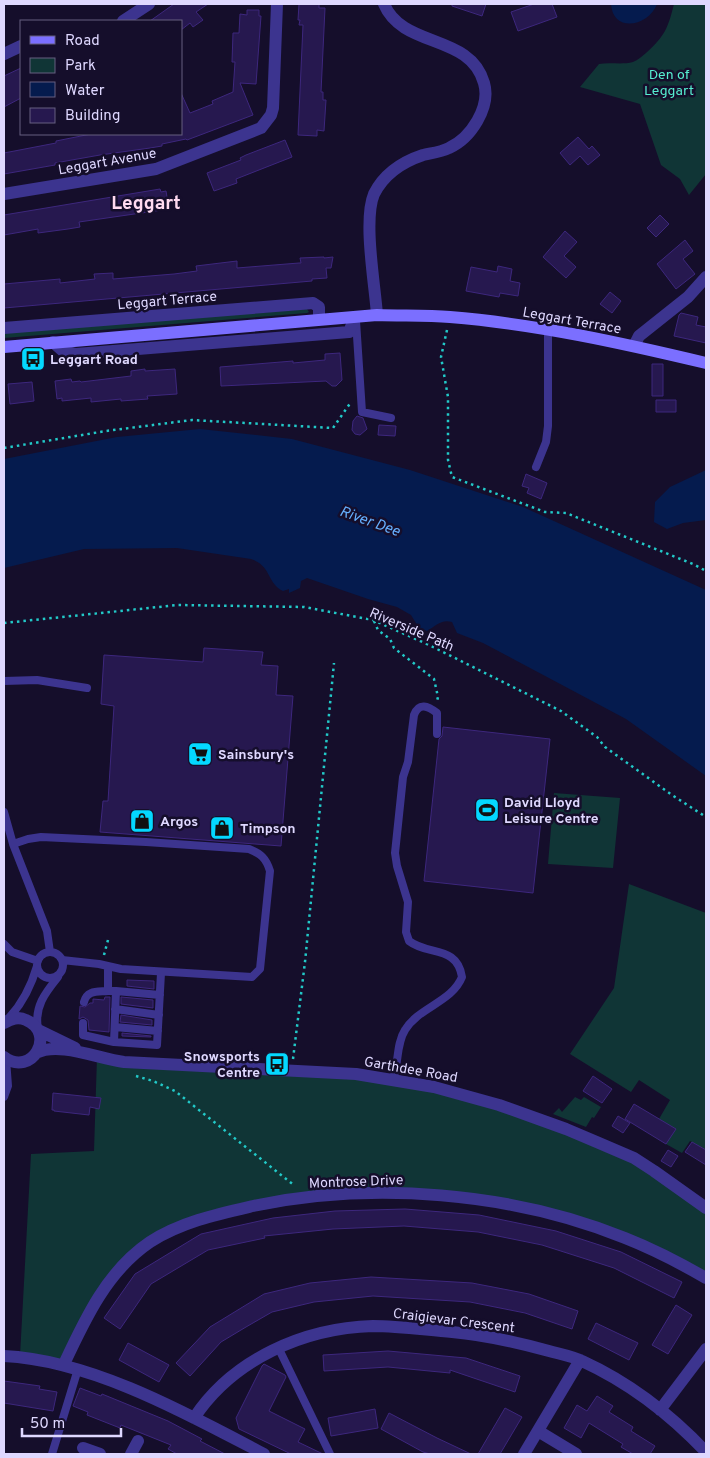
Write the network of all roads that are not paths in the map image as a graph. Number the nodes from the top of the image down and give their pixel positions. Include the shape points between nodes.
1 (149, 4) edge
2 (277, 4) edge
3 (384, 4) edge
4 (125, 20) edge
5 (20, 46) edge
6 (4, 54) edge
7 (4, 194) edge
8 (706, 278) edge
9 (377, 315) junction
10 (356, 317) junction
11 (319, 319) junction
12 (4, 328) edge
13 (548, 330) junction
14 (53, 342) junction
15 (634, 346) junction
16 (4, 347) edge
17 (706, 363) edge
18 (391, 418) dead end
19 (536, 467) dead end
20 (4, 681) edge
21 (87, 688) dead end
22 (437, 734) dead end
23 (4, 812) edge
24 (13, 844) junction
25 (4, 944) edge
26 (12, 952) junction
27 (50, 952) junction
28 (4, 955) edge
29 (62, 960) junction
30 (38, 963) junction
31 (108, 966) junction
32 (161, 973) junction
33 (59, 975) junction
34 (112, 991) junction
35 (160, 995) junction
36 (84, 1002) dead end
37 (115, 1009) junction
38 (159, 1015) junction
39 (4, 1023) edge
40 (83, 1023) dead end
41 (115, 1027) junction
42 (38, 1030) junction
43 (158, 1031) junction
44 (114, 1042) junction
45 (84, 1053) junction
46 (36, 1054) junction
47 (4, 1058) edge
48 (393, 1079) junction
49 (4, 1098) edge
50 (706, 1208) edge
51 (706, 1278) edge
52 (278, 1347) junction
53 (706, 1350) edge
54 (4, 1356) edge
55 (580, 1360) junction
56 (64, 1364) junction
57 (78, 1369) junction
58 (660, 1410) junction
59 (194, 1418) junction
60 (538, 1431) junction
61 (138, 1441) dead end
62 (83, 1448) dead end
63 (242, 1449) edge
64 (706, 1452) edge
65 (52, 1454) edge
66 (100, 1454) edge
67 (132, 1454) edge
68 (264, 1454) edge
69 (330, 1454) edge
70 (524, 1454) edge
71 (576, 1454) edge

1 - 4 street
2 - 7 street, Leggart Avenue via 273,108 261,128 156,169
3 - 9 street via 404,29 463,53 479,71 486,96 477,121 459,142 403,163 381,182 374,196 370,227
5 - 6 street
8 - 15 street via 688,297 639,336
9 - 10 main road, Leggart Terrace
9 - 13 main road, Leggart Terrace via 449,317
10 - 11 main road, Leggart Terrace
10 - 14 street via 349,332 76,354 64,351
10 - 18 lane via 362,412
11 - 12 street, Leggart Terrace via 319,307 313,303
11 - 14 main road, Leggart Terrace
13 - 15 main road, Leggart Terrace
13 - 19 lane via 548,426 546,442
14 - 16 main road, Leggart Terrace
15 - 17 main road, Leggart Terrace
20 - 21 lane via 37,680
22 - 48 lane via 437,713 427,706 420,706 415,710 403,777 395,853 408,902 406,932 409,941 452,958 457,962 462,977 456,988 418,1015 404,1030
23 - 24 lane
24 - 27 lane via 47,931
24 - 32 lane via 54,837 260,853 270,871 260,970 252,976
25 - 26 lane
26 - 28 lane
26 - 30 lane
27 - 29 lane
27 - 30 lane via 43,955
29 - 31 lane
29 - 33 lane via 63,968
30 - 33 lane via 38,970 45,978
30 - 39 lane via 25,999
31 - 32 lane
31 - 34 lane
32 - 35 lane
33 - 42 lane via 40,1001
34 - 35 lane
34 - 36 lane via 91,992
34 - 37 lane
35 - 38 lane
37 - 38 lane
37 - 41 lane
38 - 43 lane
39 - 42 street, Garthdee Road via 23,1018
40 - 44 lane via 83,1035
41 - 43 lane
41 - 44 lane
42 - 45 street, Garthdee Road
42 - 46 street via 40,1040
43 - 44 lane via 157,1045
45 - 46 street, Garthdee Road via 50,1049
45 - 48 street, Garthdee Road via 124,1062 356,1074
46 - 47 street, Garthdee Road via 25,1061 12,1062
47 - 49 lane via 8,1086
48 - 50 street, Garthdee Road via 464,1094 566,1129 634,1158
51 - 56 street, Montrose Drive via 624,1238 582,1223 506,1204 416,1194 307,1197 224,1212 186,1224 150,1242 118,1270 85,1320
52 - 55 street, Craigievar Crescent via 309,1336 372,1326 508,1339
52 - 59 street, Craigievar Crescent via 227,1381
52 - 69 lane
53 - 58 street
54 - 56 street
55 - 58 street, Craigievar Crescent via 622,1382
55 - 60 street
56 - 57 street
57 - 59 street
57 - 65 lane
58 - 64 street, Craigievar Crescent
59 - 63 street
60 - 70 street
60 - 71 street
61 - 67 street
62 - 66 street
63 - 68 street

